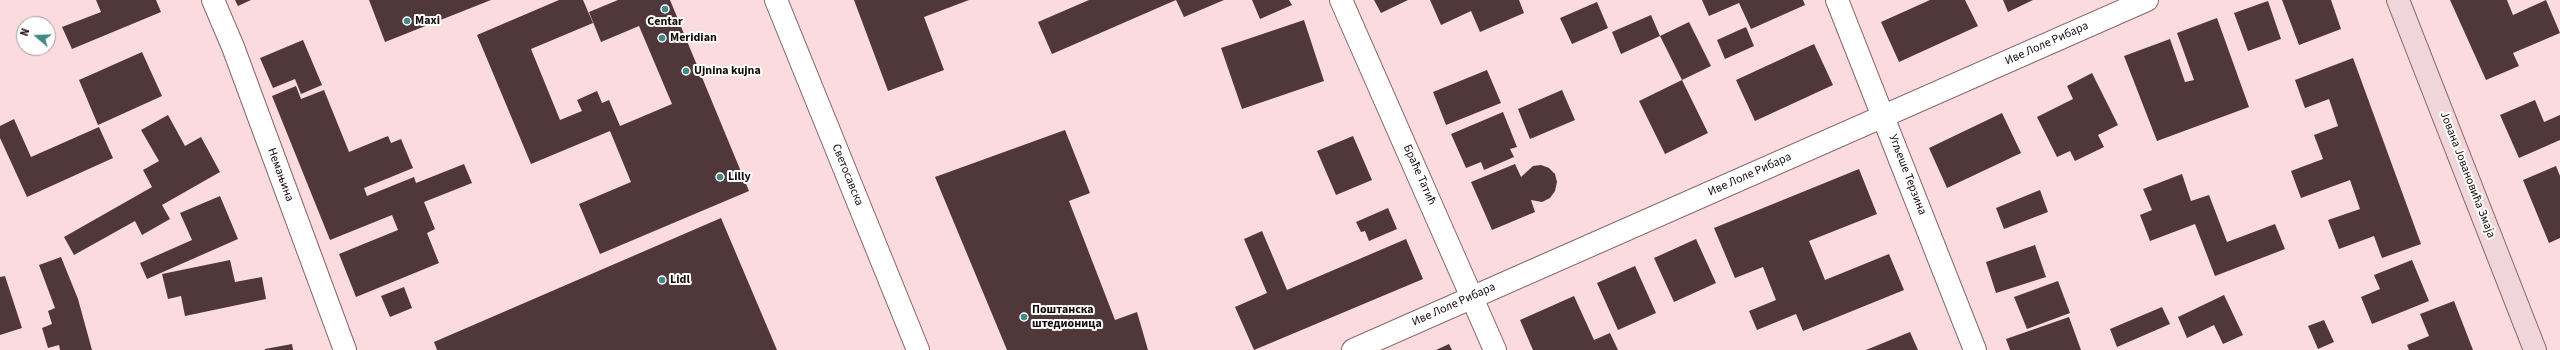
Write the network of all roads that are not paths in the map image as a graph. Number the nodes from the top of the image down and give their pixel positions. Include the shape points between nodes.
1 (213, 0) edge
2 (776, 0) edge
3 (1341, 0) edge
4 (1837, 0) edge
5 (2147, 0) edge
6 (2398, 0) edge
7 (1884, 116) junction
8 (1472, 296) junction
9 (345, 350) edge
10 (918, 350) edge
11 (1353, 350) edge
12 (1495, 350) edge
13 (1975, 350) edge
14 (2535, 350) edge

1 - 9 street, Немањина via 236,54
2 - 10 street, Светосавска
3 - 8 street, Браће Татић
4 - 7 street, Угљеше Терзина
5 - 7 street, Иве Лоле Рибара
6 - 14 main road, Јована Јовановића Змаја
7 - 8 street, Иве Лоле Рибара
7 - 13 street, Угљеше Терзина
8 - 11 street, Иве Лоле Рибара
8 - 12 street, Браће Татић

